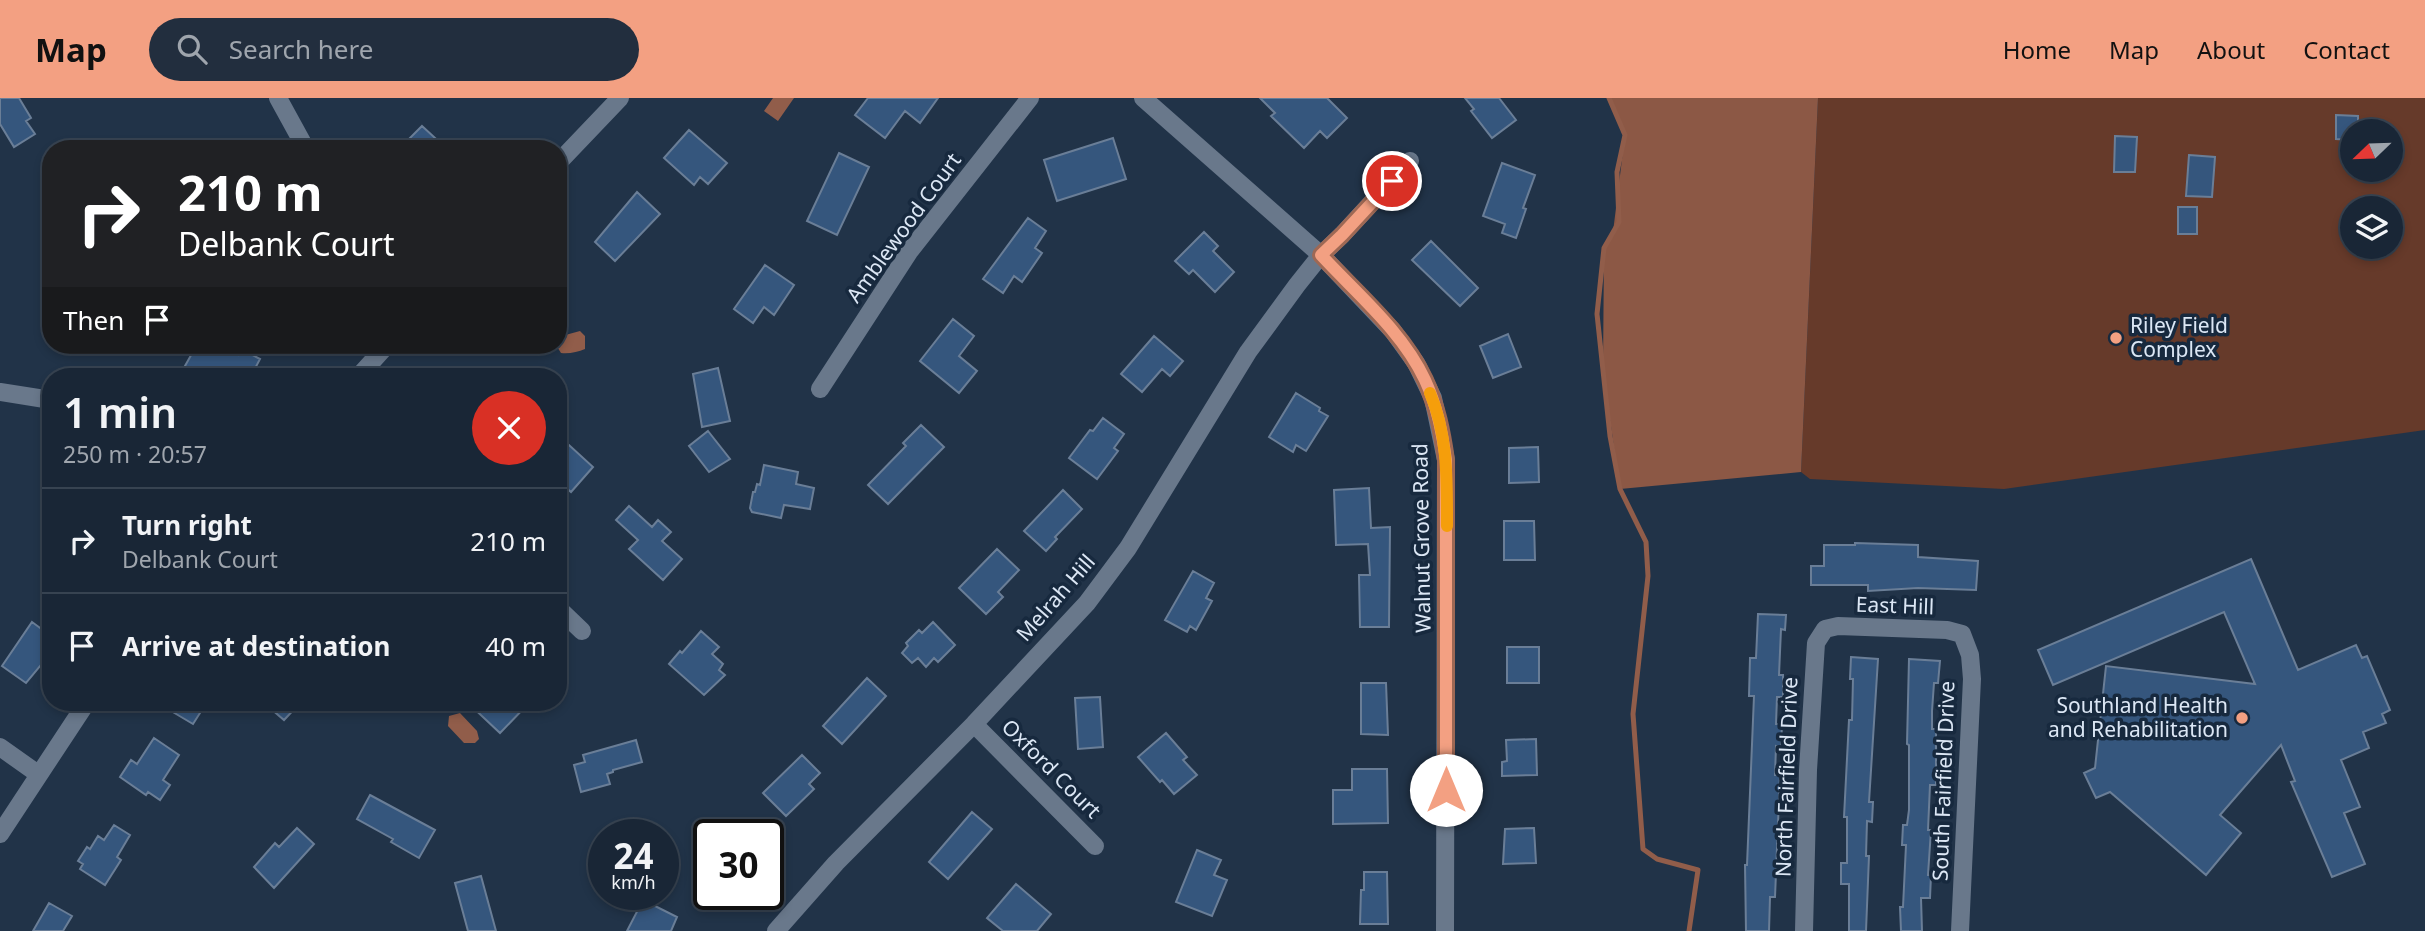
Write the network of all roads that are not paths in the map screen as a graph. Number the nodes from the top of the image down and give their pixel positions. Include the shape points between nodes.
1 (278, 98) edge
2 (620, 98) edge
3 (1030, 98) edge
4 (1143, 98) edge
5 (301, 140) edge
6 (567, 154) edge
7 (1410, 161) dead end
8 (1321, 255) junction
9 (379, 354) edge
10 (366, 368) edge
11 (820, 389) dead end
12 (0, 392) edge
13 (42, 399) edge
14 (567, 617) edge
15 (1825, 629) joint
16 (582, 631) dead end
17 (1962, 634) joint
18 (81, 711) edge
19 (974, 724) junction
20 (0, 747) edge
21 (38, 774) junction
22 (0, 834) edge
23 (1095, 846) dead end
24 (776, 931) edge
25 (1445, 931) edge
26 (1804, 931) edge
27 (1960, 931) edge

1 - 5 street
2 - 6 street
3 - 11 street, Amblewood Court via 909,252
4 - 8 street, Walnut Grove Road
7 - 8 street, Melrah Hill
8 - 19 street, Melrah Hill via 1248,352 1128,548 1087,603
8 - 25 street, Walnut Grove Road via 1393,331 1416,363 1433,398 1442,434 1446,460
9 - 10 street
12 - 13 street
14 - 16 street
15 - 17 street, East Hill
15 - 26 street, North Fairfield Drive via 1815,642
17 - 27 street, South Fairfield Drive via 1972,679
18 - 21 street
19 - 23 street, Oxford Court
19 - 24 street, Melrah Hill via 871,826
20 - 21 street
21 - 22 street

